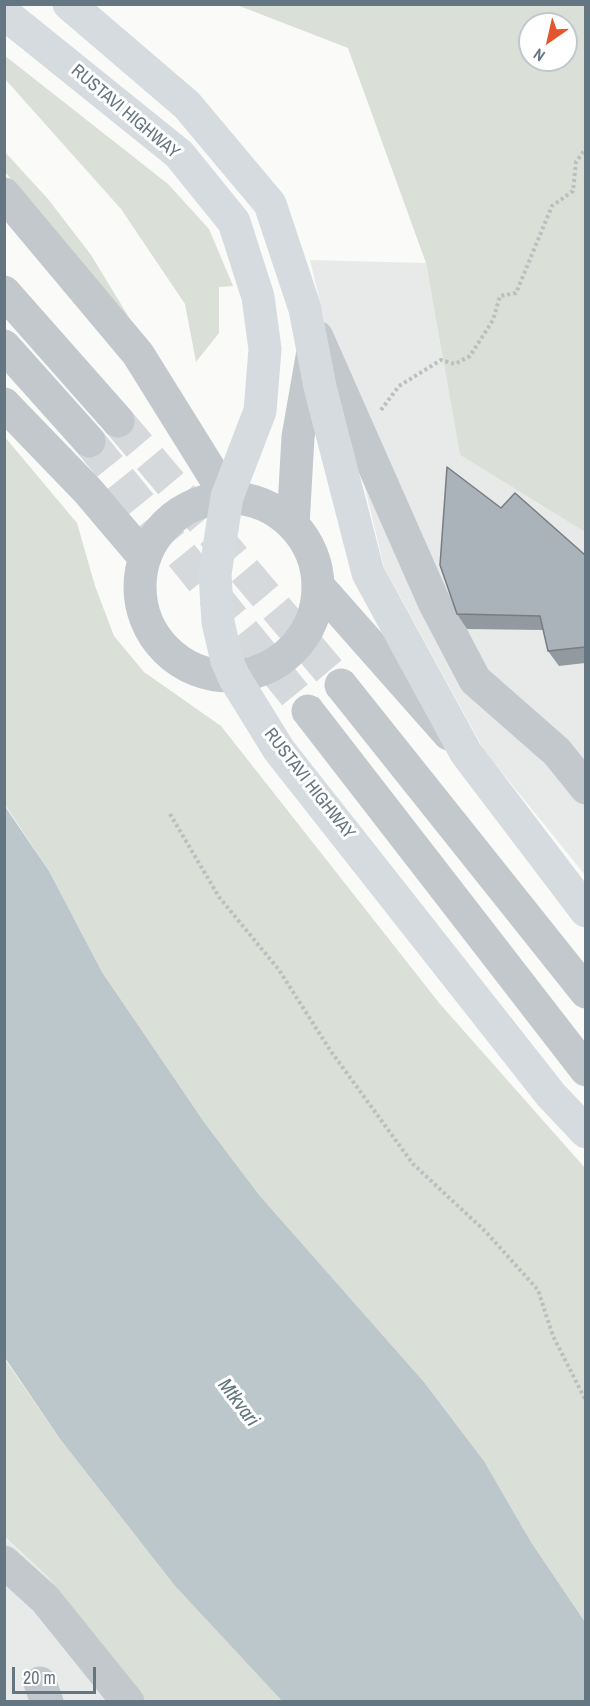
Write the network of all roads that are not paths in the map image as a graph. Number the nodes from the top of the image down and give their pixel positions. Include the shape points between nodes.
1 (69, 4) edge
2 (4, 13) edge
3 (4, 194) edge
4 (4, 292) edge
5 (305, 309) junction
6 (4, 346) edge
7 (313, 351) junction
8 (4, 404) edge
9 (118, 422) tunnel mouth
10 (89, 441) tunnel mouth
11 (226, 497) junction
12 (294, 525) junction
13 (144, 557) junction
14 (319, 587) junction
15 (234, 677) junction
16 (341, 685) tunnel mouth
17 (308, 711) tunnel mouth
18 (466, 753) junction
19 (585, 788) edge
20 (585, 911) edge
21 (585, 992) edge
22 (585, 1070) edge
23 (585, 1132) edge
24 (4, 1562) edge
25 (128, 1701) edge

1 - 5 highway via 188,105 270,204
2 - 11 highway, RUSTAVI HIGHWAY via 178,153 234,222 258,297 265,349 260,411
3 - 11 lane via 138,354
4 - 9 lane
5 - 7 highway
5 - 19 lane via 434,602 475,681 557,752
6 - 10 lane
7 - 12 lane via 298,437
7 - 18 highway via 369,573
8 - 13 lane via 88,491
11 - 12 lane via 266,506
11 - 13 lane via 200,502 176,514 157,533
11 - 15 highway, RUSTAVI HIGHWAY via 215,574 218,622
12 - 14 lane via 311,554
13 - 15 lane via 139,586 143,615 157,641 178,661 204,674
14 - 15 lane via 303,638 284,658 260,672
14 - 18 lane
15 - 23 highway, RUSTAVI HIGHWAY via 279,750 551,1095
16 - 21 lane
17 - 22 lane
18 - 20 highway
24 - 25 lane via 45,1599

